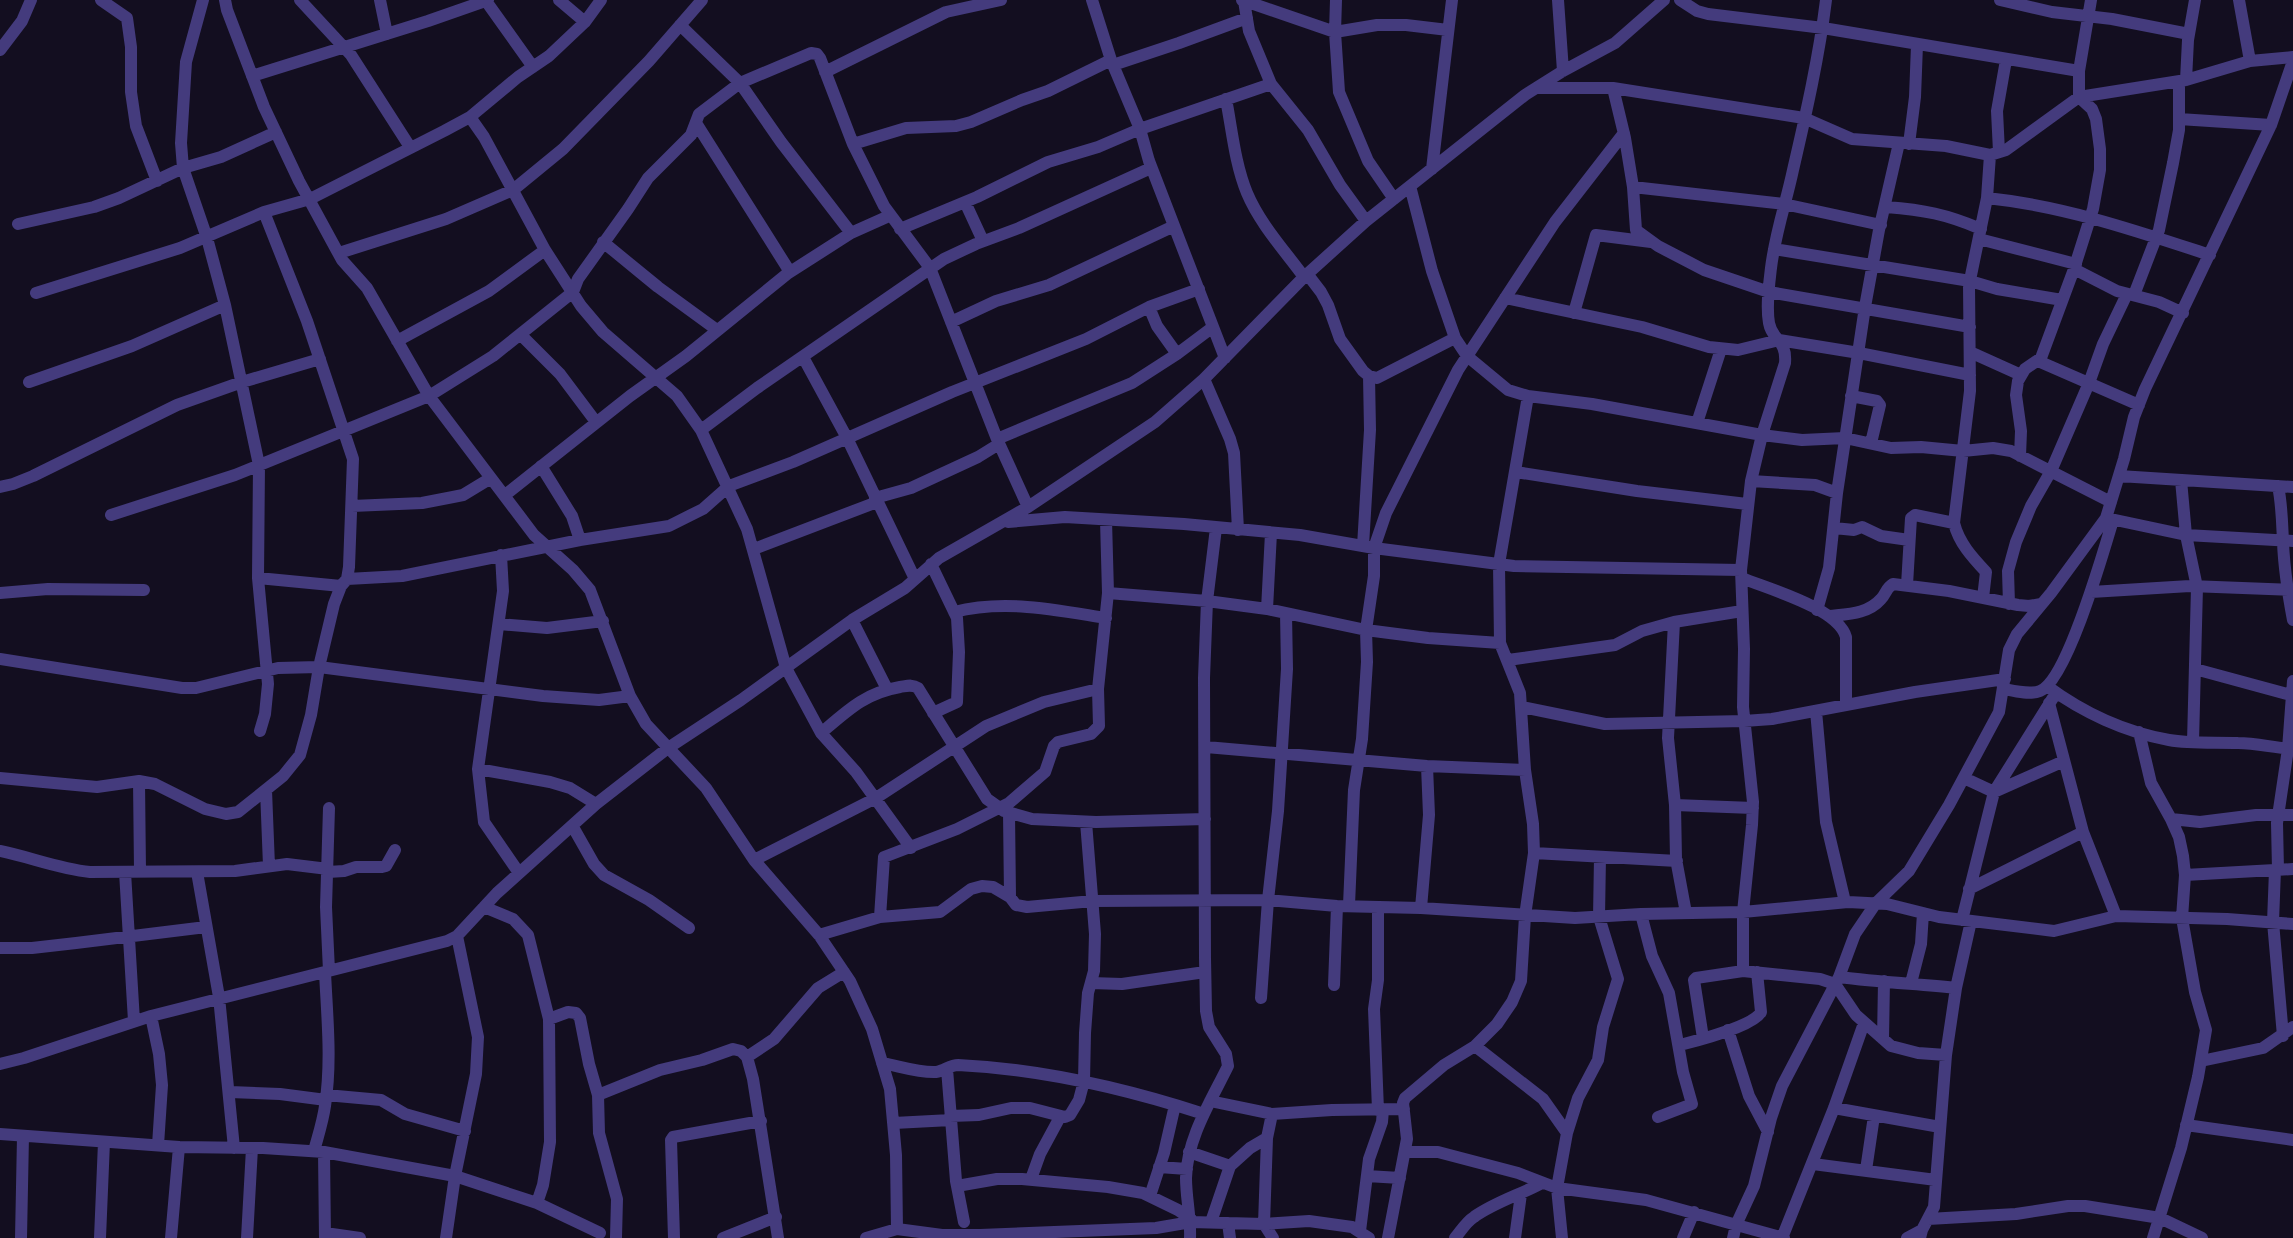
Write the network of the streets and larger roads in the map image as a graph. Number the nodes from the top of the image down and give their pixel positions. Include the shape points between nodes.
1 (31, 0) edge
2 (101, 0) edge
3 (203, 0) edge
4 (225, 0) edge
5 (300, 0) edge
6 (380, 0) edge
7 (559, 0) edge
8 (601, 0) edge
9 (702, 0) edge
10 (1001, 0) edge
11 (1092, 0) edge
12 (1243, 0) edge
13 (1336, 0) edge
14 (1452, 0) edge
15 (1558, 0) edge
16 (1664, 0) edge
17 (1680, 0) edge
18 (1826, 0) edge
19 (2000, 0) edge
20 (2091, 0) edge
21 (2195, 0) edge
22 (2239, 0) edge
23 (487, 1) edge
24 (1247, 18) junction
25 (2089, 18) junction
26 (585, 22) junction
27 (680, 26) junction
28 (1823, 28) junction
29 (1448, 30) junction
30 (1335, 32) junction
31 (387, 34) junction
32 (2189, 34) junction
33 (1917, 45) junction
34 (344, 48) junction
35 (0, 50) edge
36 (2293, 59) edge
37 (2006, 60) junction
38 (2250, 61) junction
39 (1112, 62) junction
40 (533, 67) junction
41 (1563, 70) junction
42 (2079, 71) junction
43 (825, 72) junction
44 (252, 76) junction
45 (2182, 80) junction
46 (740, 82) junction
47 (1271, 84) junction
48 (1536, 88) junction
49 (1613, 88) junction
50 (2079, 97) junction
51 (1226, 99) junction
52 (470, 117) junction
53 (1804, 118) junction
54 (2179, 118) junction
55 (696, 123) junction
56 (2271, 125) junction
57 (1140, 129) junction
58 (276, 132) junction
59 (1624, 133) junction
60 (853, 144) junction
61 (1904, 144) junction
62 (410, 147) junction
63 (1994, 154) junction
64 (183, 168) junction
65 (1151, 168) junction
66 (1432, 169) junction
67 (157, 181) junction
68 (1410, 186) junction
69 (1633, 187) junction
70 (513, 190) junction
71 (1987, 198) junction
72 (310, 199) junction
73 (1394, 199) junction
74 (965, 202) junction
75 (1784, 204) junction
76 (1886, 207) junction
77 (264, 212) junction
78 (889, 216) junction
79 (2090, 219) junction
80 (1366, 221) junction
81 (18, 224) dead end
82 (1881, 225) junction
83 (1174, 226) junction
84 (900, 229) junction
85 (851, 233) junction
86 (1980, 234) junction
87 (207, 238) junction
88 (2156, 238) junction
89 (983, 241) junction
90 (603, 242) junction
91 (1652, 242) junction
92 (1774, 249) junction
93 (545, 250) junction
94 (339, 253) junction
95 (2210, 255) junction
96 (1874, 264) junction
97 (2075, 266) junction
98 (930, 268) junction
99 (790, 272) junction
100 (1306, 276) junction
101 (1970, 281) junction
102 (1199, 289) junction
103 (573, 292) junction
104 (1769, 292) junction
105 (36, 293) dead end
106 (2130, 295) junction
107 (1505, 298) junction
108 (2062, 300) junction
109 (225, 305) junction
110 (1149, 307) junction
111 (1866, 307) junction
112 (1574, 313) junction
113 (2183, 313) junction
114 (951, 322) junction
115 (1213, 327) junction
116 (1970, 327) junction
117 (717, 330) junction
118 (521, 335) junction
119 (1455, 338) junction
120 (1779, 340) junction
121 (397, 342) junction
122 (1721, 349) junction
123 (1970, 352) junction
124 (1859, 353) junction
125 (1177, 354) junction
126 (1467, 356) junction
127 (803, 357) junction
128 (1225, 358) junction
129 (320, 359) junction
130 (2038, 361) junction
131 (1970, 375) junction
132 (2021, 375) junction
133 (1369, 376) junction
134 (657, 378) junction
135 (1204, 380) junction
136 (30, 382) dead end
137 (242, 382) junction
138 (975, 383) junction
139 (2089, 383) junction
140 (429, 396) junction
141 (1528, 396) junction
142 (1851, 396) junction
143 (2139, 405) junction
144 (596, 422) junction
145 (1697, 423) junction
146 (701, 430) junction
147 (345, 431) junction
148 (1762, 435) junction
149 (847, 438) junction
150 (1845, 438) junction
151 (998, 442) junction
152 (1871, 443) junction
153 (1963, 451) junction
154 (2020, 456) junction
155 (259, 465) junction
156 (541, 466) junction
157 (2051, 471) junction
158 (1516, 472) junction
159 (2119, 476) junction
160 (491, 478) junction
161 (2181, 480) junction
162 (1751, 481) junction
163 (729, 486) junction
164 (2278, 486) junction
165 (2293, 487) edge
166 (0, 488) edge
167 (1837, 493) junction
168 (505, 495) junction
169 (876, 500) junction
170 (2111, 501) junction
171 (1747, 504) junction
172 (352, 506) junction
173 (1028, 507) junction
174 (111, 515) dead end
175 (2109, 519) junction
176 (1106, 520) junction
177 (1004, 522) junction
178 (1954, 523) junction
179 (1216, 528) junction
180 (1834, 528) junction
181 (1238, 530) junction
182 (1270, 533) junction
183 (2186, 536) junction
184 (580, 540) junction
185 (1909, 540) junction
186 (2288, 540) edge
187 (1368, 547) junction
188 (548, 548) junction
189 (754, 549) junction
190 (501, 555) junction
191 (931, 564) junction
192 (1499, 564) junction
193 (1742, 574) junction
194 (258, 579) junction
195 (915, 579) junction
196 (344, 582) junction
197 (1907, 585) junction
198 (2197, 587) junction
199 (144, 590) dead end
200 (2290, 590) edge
201 (2091, 592) junction
202 (0, 593) edge
203 (1108, 593) junction
204 (1983, 598) junction
205 (1207, 601) junction
206 (2009, 604) junction
207 (2041, 604) junction
208 (1267, 609) junction
209 (1817, 610) junction
210 (1742, 611) junction
211 (954, 612) junction
212 (1286, 613) junction
213 (1830, 616) junction
214 (1106, 618) junction
215 (852, 620) junction
216 (2293, 620) edge
217 (603, 621) junction
218 (1674, 622) junction
219 (499, 624) junction
220 (1366, 630) junction
221 (1500, 642) junction
222 (0, 659) edge
223 (1508, 660) junction
224 (319, 667) junction
225 (786, 668) junction
226 (2195, 669) junction
227 (267, 670) junction
228 (2293, 681) edge
229 (2004, 684) junction
230 (887, 689) junction
231 (1098, 689) junction
232 (490, 691) junction
233 (2051, 694) junction
234 (2291, 695) junction
235 (630, 696) junction
236 (1846, 705) junction
237 (1522, 707) junction
238 (1816, 711) junction
239 (933, 713) junction
240 (1744, 721) junction
241 (1668, 722) junction
242 (260, 731) dead end
243 (2139, 732) junction
244 (821, 733) junction
245 (2193, 742) junction
246 (955, 747) junction
247 (1206, 747) junction
248 (668, 748) junction
249 (2291, 749) edge
250 (1280, 753) junction
251 (1358, 760) junction
252 (2064, 760) junction
253 (1428, 766) junction
254 (478, 769) junction
255 (1525, 770) junction
256 (0, 778) edge
257 (1964, 778) junction
258 (139, 782) junction
259 (266, 790) junction
260 (1994, 792) junction
261 (876, 798) junction
262 (596, 804) junction
263 (1675, 805) junction
264 (329, 808) dead end
265 (1753, 808) junction
266 (1003, 811) junction
267 (2278, 814) junction
268 (2293, 815) edge
269 (1205, 819) junction
270 (2171, 819) junction
271 (1086, 822) junction
272 (573, 827) junction
273 (2084, 832) junction
274 (911, 848) junction
275 (0, 850) edge
276 (395, 850) dead end
277 (1534, 853) junction
278 (1600, 857) junction
279 (754, 860) junction
280 (1677, 861) junction
281 (269, 866) junction
282 (2293, 869) edge
283 (328, 870) junction
284 (2276, 870) junction
285 (140, 871) junction
286 (196, 872) junction
287 (125, 873) junction
288 (519, 873) junction
289 (2185, 875) junction
290 (1970, 889) junction
291 (1010, 897) junction
292 (1268, 900) junction
293 (1094, 901) junction
294 (1204, 901) junction
295 (1845, 902) junction
296 (1876, 903) junction
297 (1343, 905) junction
298 (484, 907) junction
299 (1378, 907) junction
300 (1421, 908) junction
301 (1743, 912) junction
302 (1686, 913) junction
303 (1641, 914) junction
304 (1923, 914) junction
305 (1525, 916) junction
306 (2116, 916) junction
307 (880, 917) junction
308 (1599, 917) junction
309 (2182, 918) junction
310 (1966, 921) junction
311 (2273, 922) junction
312 (2293, 924) edge
313 (206, 927) junction
314 (689, 928) dead end
315 (819, 935) junction
316 (128, 936) junction
317 (457, 936) junction
318 (0, 948) edge
319 (327, 971) junction
320 (1743, 971) junction
321 (844, 972) junction
322 (1205, 972) junction
323 (1757, 972) junction
324 (1837, 980) junction
325 (1884, 981) junction
326 (1091, 983) junction
327 (1911, 983) junction
328 (1334, 985) dead end
329 (1956, 988) junction
330 (219, 997) junction
331 (1261, 998) dead end
332 (151, 1016) junction
333 (549, 1019) junction
334 (134, 1021) junction
335 (1864, 1023) junction
336 (2293, 1027) edge
337 (1728, 1030) junction
338 (2283, 1036) junction
339 (1703, 1038) junction
340 (1883, 1039) junction
341 (1680, 1045) junction
342 (1475, 1046) junction
343 (1946, 1055) junction
344 (747, 1057) junction
345 (2201, 1061) junction
346 (882, 1063) junction
347 (0, 1064) edge
348 (946, 1069) junction
349 (1084, 1081) junction
350 (230, 1092) junction
351 (598, 1095) junction
352 (326, 1098) junction
353 (1210, 1101) junction
354 (1175, 1105) junction
355 (1834, 1108) junction
356 (1404, 1109) junction
357 (1381, 1110) junction
358 (1204, 1114) junction
359 (1272, 1114) junction
360 (1874, 1116) junction
361 (1060, 1117) junction
362 (1658, 1117) dead end
363 (950, 1118) junction
364 (761, 1121) junction
365 (894, 1123) junction
366 (2186, 1125) junction
367 (1940, 1127) junction
368 (465, 1131) junction
369 (1768, 1132) junction
370 (1567, 1133) junction
371 (0, 1134) edge
372 (23, 1136) junction
373 (1267, 1138) junction
374 (2293, 1140) edge
375 (104, 1142) junction
376 (158, 1145) junction
377 (179, 1147) junction
378 (234, 1148) junction
379 (252, 1148) junction
380 (319, 1152) junction
381 (1189, 1152) junction
382 (1405, 1152) junction
383 (1813, 1164) junction
384 (1159, 1167) junction
385 (1230, 1167) junction
386 (1187, 1169) junction
387 (1866, 1170) junction
388 (455, 1176) junction
389 (1367, 1176) junction
390 (1400, 1178) junction
391 (1031, 1179) junction
392 (1936, 1180) junction
393 (1542, 1183) junction
394 (957, 1186) junction
395 (1557, 1188) junction
396 (1521, 1194) junction
397 (1150, 1196) junction
398 (537, 1203) junction
399 (1694, 1212) junction
400 (776, 1216) junction
401 (2160, 1218) junction
402 (1191, 1220) junction
403 (964, 1222) dead end
404 (1210, 1222) junction
405 (1228, 1223) junction
406 (1264, 1224) junction
407 (1736, 1225) junction
408 (897, 1229) junction
409 (1923, 1229) edge
410 (600, 1233) junction
411 (325, 1235) edge
412 (1365, 1235) edge
413 (1005, 1236) edge
414 (975, 1237) edge
415 (21, 1238) edge
416 (100, 1238) edge
417 (171, 1238) edge
418 (247, 1238) edge
419 (360, 1238) edge
420 (446, 1238) edge
421 (585, 1238) edge
422 (617, 1238) edge
423 (674, 1238) edge
424 (723, 1238) edge
425 (778, 1238) edge
426 (866, 1238) edge
427 (1190, 1238) edge
428 (1230, 1238) edge
429 (1273, 1238) edge
430 (1388, 1238) edge
431 (1455, 1238) edge
432 (1515, 1238) edge
433 (1562, 1238) edge
434 (1683, 1238) edge
435 (1733, 1238) edge
436 (1783, 1238) edge
437 (1907, 1238) edge
438 (2153, 1238) edge
439 (2202, 1238) edge

1 - 35 street via 22,21
2 - 67 street via 127,18 136,126
3 - 64 street via 186,62
4 - 44 street
5 - 34 street
6 - 31 street
7 - 26 street
8 - 26 street
9 - 27 street
10 - 43 street via 946,12
11 - 39 street
12 - 24 street
12 - 30 street
13 - 30 street
14 - 29 street
15 - 41 street
16 - 41 street via 1616,44
17 - 28 street via 1708,14
18 - 28 street
19 - 25 street
20 - 25 street
21 - 32 street
22 - 38 street
23 - 31 street
23 - 40 street
24 - 39 street
24 - 47 street
25 - 32 street
25 - 42 street
26 - 40 street
27 - 46 street
27 - 70 street via 563,149
28 - 33 street
28 - 53 street
29 - 30 street via 1377,25
29 - 66 street
30 - 73 street via 1339,92 1368,162
31 - 34 street
32 - 45 street
33 - 37 street
33 - 61 street via 1915,97
34 - 44 street
34 - 62 street
36 - 38 street
36 - 56 street
37 - 42 street
37 - 63 street
38 - 45 street
39 - 57 street
39 - 60 street via 971,122 906,128
40 - 52 street
41 - 48 street
42 - 50 street
43 - 46 street via 817,54 810,53
43 - 60 street
44 - 58 street
45 - 50 street
45 - 54 street
46 - 55 street via 699,114
46 - 85 street
47 - 51 street
47 - 80 street via 1308,130
48 - 49 street
48 - 66 street
49 - 53 street
49 - 59 street
50 - 63 street via 2006,150
50 - 79 street via 2092,109 2100,149
51 - 57 street
51 - 100 street via 1247,194 1259,216
52 - 62 street
52 - 70 street
53 - 61 street via 1852,139
53 - 75 street
54 - 56 street
54 - 88 street
55 - 90 street via 691,135 648,178
55 - 99 street
56 - 95 street
57 - 65 street
57 - 74 street via 1048,162
58 - 64 street via 221,157
58 - 72 street
59 - 69 street
59 - 107 street via 1555,222
60 - 78 street
61 - 63 street
61 - 76 street
62 - 72 street
63 - 71 street
64 - 67 street
64 - 87 street
65 - 83 street
65 - 89 street
66 - 68 street
67 - 81 street via 94,207
68 - 73 street
68 - 119 street via 1432,271
69 - 75 street
69 - 91 street via 1636,230
70 - 93 street
70 - 94 street via 446,219
71 - 79 street via 2055,208
71 - 86 street
72 - 77 street
72 - 94 street
73 - 80 street
74 - 84 street
74 - 89 street
75 - 82 street
75 - 92 street
76 - 82 street
76 - 86 street via 1950,216
77 - 87 street
77 - 129 street
78 - 84 street
78 - 85 street
79 - 88 street
79 - 97 street
80 - 100 street
82 - 96 street
83 - 102 street
83 - 114 street via 1049,285 996,301
84 - 98 street
85 - 99 street
86 - 97 street
86 - 101 street
87 - 105 street
87 - 109 street
88 - 95 street
88 - 106 street
89 - 98 street
90 - 103 street
90 - 117 street
91 - 104 street via 1704,270
91 - 112 street via 1596,236
92 - 96 street
92 - 104 street
93 - 103 street
93 - 121 street via 489,291
94 - 121 street via 367,288
95 - 113 street
96 - 101 street
96 - 111 street
97 - 106 street
97 - 108 street
98 - 114 street
98 - 127 street
99 - 117 street
100 - 128 street
100 - 133 street via 1322,292 1340,339
101 - 108 street
101 - 116 street
102 - 110 street
102 - 115 street
103 - 118 street
103 - 134 street via 603,332
104 - 111 street
104 - 120 street via 1769,324
106 - 113 street
106 - 139 street via 2103,344
107 - 112 street
107 - 126 street
108 - 130 street
109 - 136 street via 132,346
109 - 137 street
110 - 125 street
110 - 138 street via 1086,339
111 - 116 street
111 - 124 street
112 - 122 street
113 - 143 street
114 - 138 street
115 - 125 street
115 - 128 street
116 - 123 street
117 - 134 street
118 - 140 street
118 - 144 street via 560,374
119 - 126 street
119 - 133 street via 1377,378
120 - 122 street via 1738,350
120 - 124 street
120 - 148 street via 1786,352 1785,363
121 - 140 street
122 - 145 street
123 - 131 street
123 - 132 street
124 - 131 street
124 - 142 street
125 - 151 street via 1132,382
126 - 141 street via 1508,390
126 - 187 street
127 - 146 street
127 - 149 street
128 - 135 street
129 - 137 street
129 - 147 street
130 - 132 street
130 - 139 street
131 - 153 street
132 - 154 street via 2016,395
133 - 187 street
134 - 144 street
134 - 146 street via 677,396
135 - 173 street via 1138,435
135 - 181 street via 1234,453
137 - 155 street
137 - 166 street via 147,418 33,476
138 - 149 street
138 - 151 street
139 - 143 street
139 - 157 street
140 - 147 street
140 - 160 street
141 - 145 street
141 - 158 street
142 - 150 street
142 - 152 street via 1880,405
143 - 159 street
144 - 156 street
145 - 148 street
146 - 163 street
147 - 155 street
147 - 172 street via 353,459
148 - 150 street via 1802,440
148 - 162 street
149 - 163 street
149 - 169 street
150 - 152 street
150 - 167 street
151 - 169 street via 978,457
151 - 173 street
152 - 153 street via 1891,448
153 - 154 street via 2001,448
153 - 178 street
154 - 157 street
155 - 174 street
155 - 194 street
156 - 168 street
156 - 184 street via 572,516
157 - 170 street
157 - 206 street via 2031,506 2010,562
158 - 171 street
158 - 192 street
159 - 161 street
159 - 170 street
160 - 168 street
160 - 172 street via 453,497 422,503
161 - 164 street
161 - 183 street
162 - 167 street via 1815,485
162 - 171 street
163 - 184 street via 703,509 678,523
163 - 189 street
164 - 165 street
164 - 186 street
167 - 180 street
168 - 188 street
169 - 189 street
169 - 195 street
170 - 175 street
171 - 193 street
172 - 196 street
173 - 177 street
175 - 183 street
175 - 201 street
175 - 207 street
176 - 177 street
176 - 179 street
176 - 203 street
177 - 191 street
178 - 185 street via 1913,516
178 - 204 street via 1968,553 1986,572
179 - 181 street
179 - 205 street
180 - 185 street via 1862,527 1881,536
180 - 209 street via 1829,568
181 - 182 street
182 - 187 street
182 - 208 street
183 - 186 street
183 - 198 street
184 - 188 street
185 - 197 street
186 - 200 street
187 - 192 street
187 - 220 street via 1374,576
188 - 190 street
188 - 217 street via 590,590
189 - 225 street
190 - 196 street via 402,576
190 - 219 street via 503,591
191 - 195 street
191 - 211 street
192 - 193 street
192 - 221 street
193 - 209 street
193 - 210 street
194 - 196 street
194 - 227 street
195 - 215 street
196 - 224 street via 334,604
197 - 204 street
197 - 213 street via 1889,586 1881,600 1869,608
198 - 200 street
198 - 201 street
198 - 226 street
199 - 202 street
200 - 216 street
201 - 233 street
203 - 205 street
203 - 214 street
204 - 206 street
205 - 208 street
205 - 247 street
206 - 207 street
207 - 229 street via 2017,634
208 - 212 street
209 - 213 street
210 - 218 street
210 - 240 street
211 - 214 street via 1026,606
211 - 239 street via 959,652 958,700
212 - 220 street
212 - 250 street via 1287,669
213 - 236 street via 1845,637
214 - 231 street
215 - 225 street
215 - 230 street
217 - 219 street via 548,628
217 - 235 street
218 - 223 street via 1642,631 1615,645
218 - 241 street
219 - 232 street
220 - 221 street
220 - 251 street
221 - 223 street
222 - 227 street via 182,688
223 - 237 street
224 - 227 street
224 - 232 street
224 - 259 street via 300,755
225 - 244 street
225 - 248 street
226 - 234 street
226 - 245 street
227 - 242 street
228 - 234 street
229 - 233 street
229 - 236 street via 1915,692
229 - 257 street via 1999,712
230 - 239 street via 916,686
230 - 244 street via 851,707
231 - 246 street via 1044,702 986,726
231 - 266 street via 1099,726 1095,731 1058,741 1045,772
232 - 235 street via 599,700
232 - 254 street
233 - 243 street
233 - 252 street
233 - 260 street
234 - 249 street
235 - 248 street via 646,724
236 - 238 street
237 - 241 street via 1605,724
237 - 255 street
238 - 240 street
238 - 295 street via 1826,822
239 - 246 street
240 - 241 street
240 - 265 street
241 - 263 street
243 - 245 street via 2170,741
243 - 270 street via 2151,783
244 - 261 street
245 - 249 street
246 - 261 street
246 - 266 street via 987,799
247 - 250 street
247 - 269 street
248 - 262 street
248 - 279 street via 706,788
249 - 267 street
250 - 251 street
250 - 292 street
251 - 253 street
251 - 297 street
252 - 260 street
252 - 273 street
253 - 255 street
253 - 300 street via 1429,815
254 - 262 street via 550,782 570,788
254 - 288 street via 484,822
255 - 277 street
256 - 258 street via 97,787
257 - 260 street
257 - 296 street via 1909,871
258 - 259 street via 155,784 206,809 226,814 238,812
258 - 285 street
259 - 281 street
260 - 290 street
261 - 274 street
261 - 279 street
262 - 272 street
263 - 265 street
263 - 280 street
264 - 283 street
265 - 301 street
266 - 271 street via 1023,818
266 - 274 street
266 - 291 street
267 - 268 street
267 - 270 street via 2200,822
267 - 284 street
269 - 271 street
269 - 294 street
270 - 289 street via 2179,837
271 - 293 street
272 - 288 street
272 - 314 street via 604,876 649,900
273 - 290 street
273 - 306 street
274 - 307 street via 889,854 882,861
275 - 287 street via 68,869
276 - 283 street via 386,866
277 - 278 street
277 - 305 street
278 - 280 street
278 - 308 street
279 - 315 street
280 - 302 street
281 - 283 street via 287,864
281 - 286 street via 245,871
282 - 284 street
283 - 319 street
284 - 289 street
284 - 311 street
285 - 286 street
285 - 287 street
286 - 313 street
287 - 316 street
288 - 298 street
289 - 309 street
290 - 310 street
291 - 293 street via 1016,905 1027,907
291 - 307 street via 993,887 982,886 971,889 940,912
292 - 294 street
292 - 297 street
292 - 331 street
293 - 294 street
293 - 326 street
294 - 322 street
295 - 296 street
295 - 301 street
296 - 304 street
296 - 324 street via 1855,934
297 - 299 street
297 - 328 street
298 - 317 street
298 - 333 street via 513,919 528,935
299 - 300 street
299 - 357 street via 1374,1009
300 - 305 street
301 - 302 street
301 - 320 street
302 - 303 street
303 - 308 street
303 - 341 street via 1652,956 1670,993
304 - 310 street
304 - 327 street via 1921,944
305 - 308 street
305 - 342 street via 1521,981 1497,1024
306 - 309 street
306 - 310 street via 2054,931
307 - 315 street
308 - 370 street via 1618,978 1598,1060 1578,1098
309 - 311 street
309 - 345 street via 2206,1030
310 - 329 street
311 - 312 street
311 - 338 street
313 - 316 street
313 - 330 street
315 - 321 street
316 - 318 street
316 - 334 street
317 - 319 street
317 - 368 street via 478,1037 476,1074
319 - 330 street
319 - 352 street
320 - 323 street
320 - 339 street via 1694,980
321 - 344 street via 818,988 774,1039
321 - 346 street via 872,1029
322 - 326 street via 1122,984
322 - 353 street via 1209,1027 1228,1060
323 - 324 street
323 - 337 street via 1759,1016
324 - 325 street
324 - 335 street
324 - 369 street via 1782,1086
325 - 327 street
325 - 340 street
326 - 349 street
327 - 329 street
329 - 343 street
330 - 332 street
330 - 350 street
332 - 334 street
332 - 376 street via 162,1085
333 - 351 street via 568,1012 580,1018
333 - 398 street via 550,1142
334 - 347 street
335 - 340 street
335 - 355 street
336 - 338 street
337 - 339 street
337 - 369 street via 1749,1096
338 - 345 street via 2263,1048
339 - 341 street
340 - 343 street via 1891,1046 1918,1053
341 - 362 street via 1691,1105
342 - 356 street via 1408,1094
342 - 370 street via 1543,1099
343 - 367 street
344 - 351 street via 733,1049 660,1070
344 - 364 street
345 - 366 street
346 - 348 street via 938,1072
346 - 365 street
348 - 349 street via 954,1065
348 - 363 street
349 - 354 street
349 - 361 street via 1070,1115
350 - 352 street
350 - 378 street
351 - 422 street via 599,1133 617,1199
352 - 368 street via 381,1100 405,1114
352 - 380 street
353 - 358 street
353 - 359 street
354 - 358 street
354 - 384 street
355 - 360 street
355 - 383 street
356 - 357 street
356 - 382 street
357 - 359 street
357 - 389 street via 1382,1122
358 - 381 street
359 - 373 street
360 - 367 street
360 - 387 street
361 - 363 street via 1030,1108 1011,1108
361 - 391 street
363 - 365 street
363 - 394 street
364 - 400 street
364 - 423 street via 670,1140
365 - 408 street
366 - 374 street
366 - 401 street
367 - 392 street
368 - 388 street
369 - 407 street via 1754,1186
370 - 395 street
371 - 372 street
372 - 375 street
372 - 415 street
373 - 385 street
373 - 406 street
375 - 376 street
375 - 416 street
376 - 377 street
377 - 378 street
377 - 417 street
378 - 379 street
379 - 380 street
379 - 418 street
380 - 388 street
380 - 411 street
381 - 385 street
381 - 386 street
382 - 390 street
382 - 393 street via 1438,1152
383 - 387 street
383 - 436 street
384 - 386 street
384 - 397 street
385 - 404 street
386 - 402 street
387 - 392 street
388 - 398 street
388 - 420 street
389 - 390 street
389 - 412 street
390 - 430 street
391 - 394 street via 997,1179
391 - 397 street via 1110,1187
392 - 409 street via 1934,1207
393 - 395 street
393 - 396 street
394 - 403 street
395 - 399 street via 1646,1200
395 - 433 street
396 - 431 street via 1473,1217
396 - 432 street
397 - 402 street
398 - 410 street
399 - 407 street
399 - 434 street
400 - 424 street
400 - 425 street
401 - 409 street via 2068,1206
401 - 438 street
401 - 439 street
402 - 404 street
402 - 413 street via 1156,1228
402 - 427 street
404 - 405 street
405 - 406 street
405 - 428 street
406 - 412 street via 1310,1221 1352,1227
406 - 429 street
407 - 435 street
407 - 436 street
408 - 414 street
408 - 426 street
409 - 437 street
410 - 421 street
410 - 422 street
411 - 419 street
413 - 414 street

